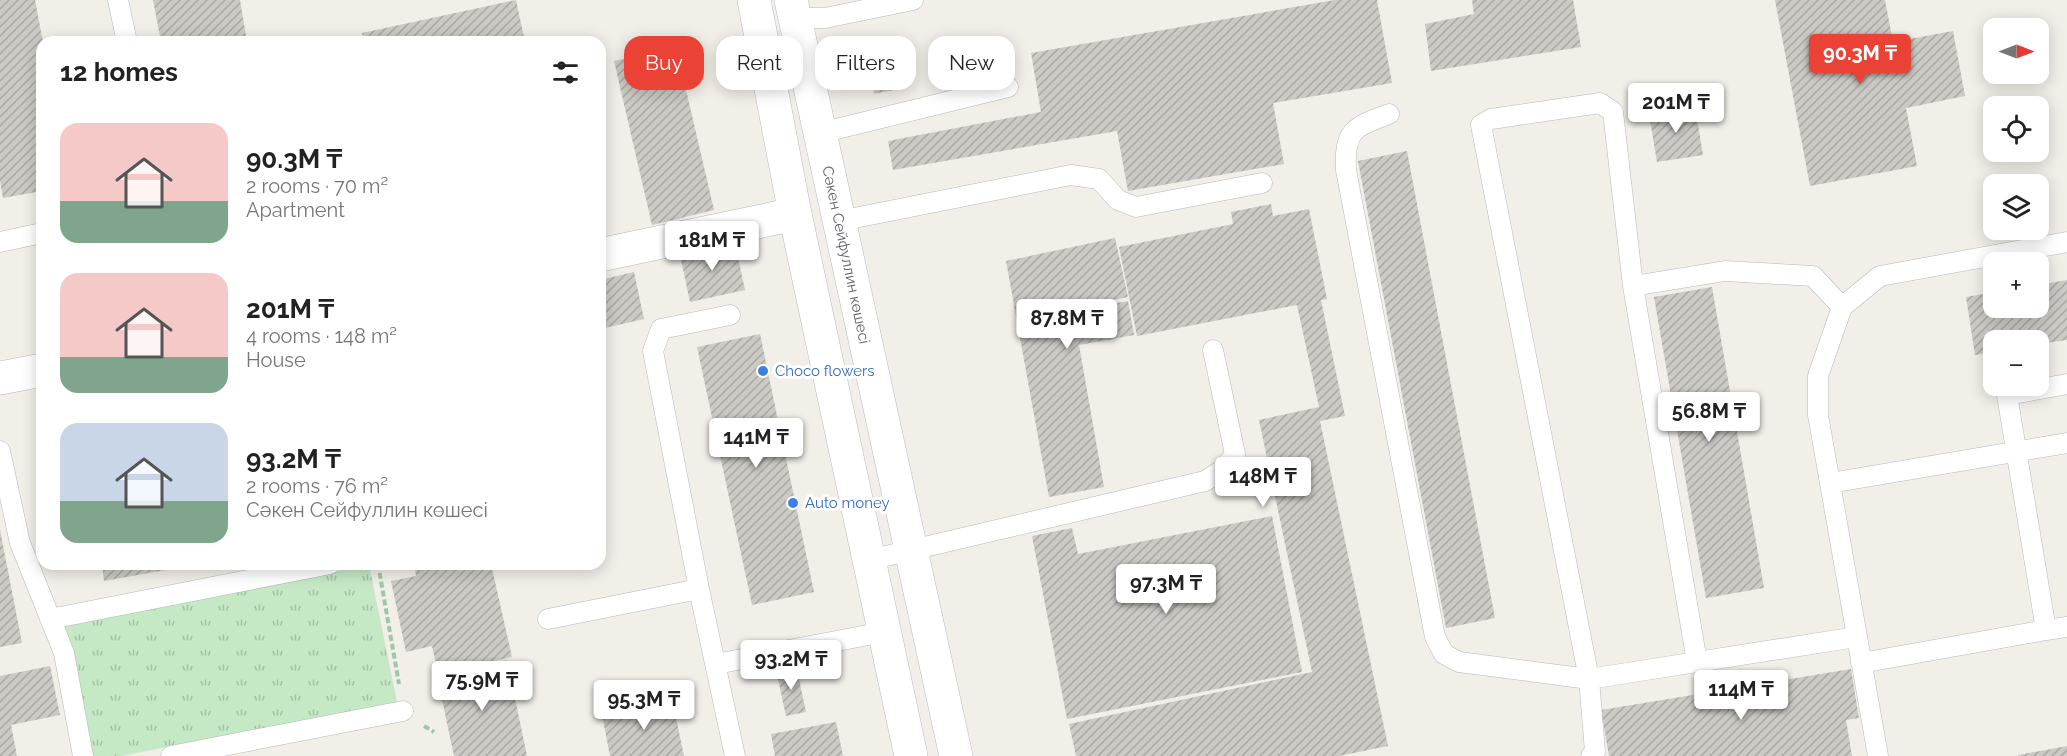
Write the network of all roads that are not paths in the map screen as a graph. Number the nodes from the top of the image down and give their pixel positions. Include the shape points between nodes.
1 (118, 0) edge
2 (754, 0) edge
3 (913, 0) edge
4 (793, 9) edge
5 (126, 36) edge
6 (996, 90) edge
7 (1389, 114) dead end
8 (820, 133) junction
9 (1262, 183) dead end
10 (795, 214) junction
11 (839, 221) junction
12 (36, 234) edge
13 (0, 242) edge
14 (2067, 242) edge
15 (606, 254) edge
16 (1633, 286) junction
17 (1842, 307) junction
18 (730, 315) dead end
19 (1213, 350) dead end
20 (36, 371) edge
21 (0, 378) edge
22 (2067, 384) edge
23 (2067, 443) edge
24 (0, 451) edge
25 (2016, 451) junction
26 (1830, 483) junction
27 (911, 550) junction
28 (869, 560) junction
29 (299, 570) edge
30 (699, 589) junction
31 (50, 619) junction
32 (548, 619) dead end
33 (2067, 627) edge
34 (2046, 630) junction
35 (884, 632) junction
36 (1856, 637) junction
37 (1697, 662) junction
38 (1861, 663) junction
39 (716, 664) junction
40 (1589, 679) junction
41 (403, 711) road end
42 (83, 756) edge
43 (171, 756) edge
44 (735, 756) edge
45 (911, 756) edge
46 (956, 756) edge
47 (1591, 756) edge
48 (1878, 756) edge

1 - 5 lane
2 - 10 main road
3 - 4 lane via 825,18
4 - 8 main road, Сәкен Сейфуллин көшесі
6 - 8 lane
7 - 40 lane via 1359,126 1345,145 1346,170 1435,637 1444,654 1459,662
8 - 11 main road, Сәкен Сейфуллин көшесі
9 - 11 lane via 1136,207 1118,200 1099,178 1071,175
10 - 15 main road
10 - 28 main road
11 - 27 main road, Сәкен Сейфуллин көшесі
12 - 13 lane
14 - 17 lane via 1880,276
16 - 17 lane via 1725,271 1774,272 1813,276
16 - 37 lane
16 - 40 lane via 1613,112 1600,103 1491,118 1481,124
17 - 26 lane via 1818,376 1818,415
18 - 30 lane via 661,329 653,351
19 - 27 lane via 1235,454 1224,469 1205,481
20 - 21 main road
22 - 25 lane via 2007,395
23 - 25 lane
24 - 31 lane via 20,543
25 - 26 lane
25 - 34 lane
26 - 36 lane
27 - 28 lane
27 - 46 main road, Сәкен Сейфуллин көшесі
28 - 35 main road
29 - 31 lane
30 - 32 lane
30 - 39 lane
31 - 42 lane via 69,674
33 - 34 lane
34 - 38 lane
35 - 39 lane
35 - 45 main road
36 - 37 lane
36 - 38 lane
37 - 40 lane
38 - 48 lane
39 - 44 lane
40 - 47 lane via 1595,752
41 - 43 lane

